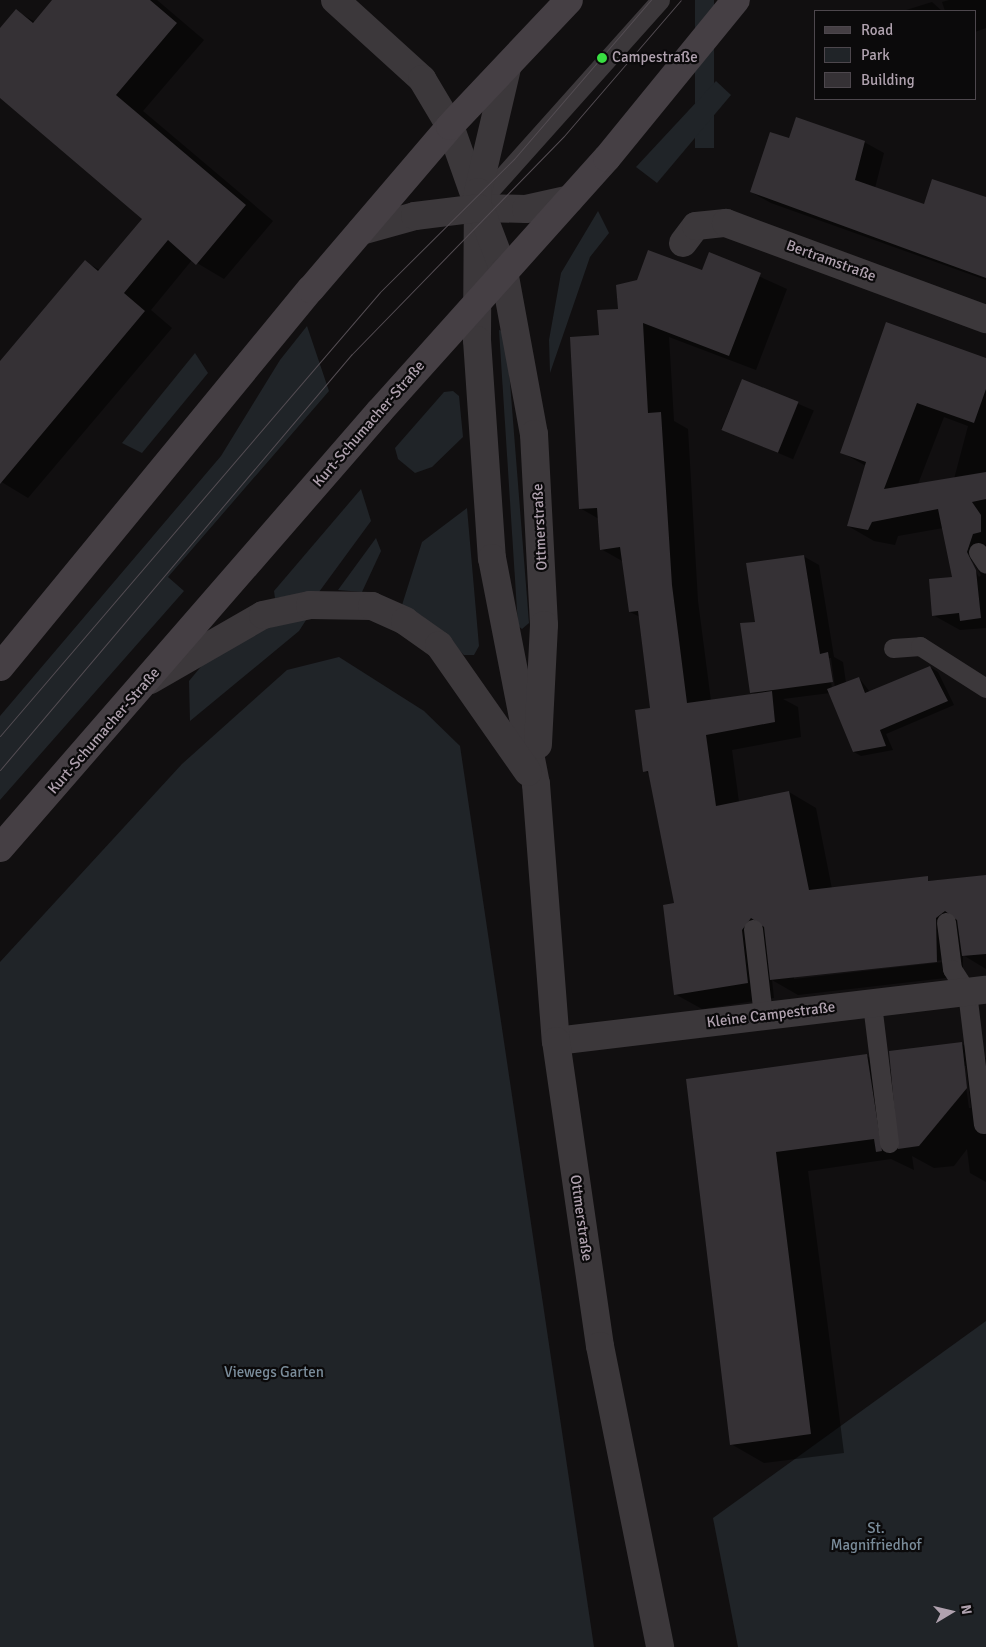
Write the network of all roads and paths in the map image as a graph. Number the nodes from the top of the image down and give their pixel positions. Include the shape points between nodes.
1 (335, 0) edge
2 (569, 0) edge
3 (660, 0) edge
4 (736, 0) edge
5 (507, 68) junction
6 (450, 126) junction
7 (570, 199) junction
8 (477, 201) junction
9 (369, 221) junction
10 (682, 244) dead end
11 (504, 271) junction
12 (477, 303) junction
13 (986, 319) edge
14 (893, 648) dead end
15 (0, 667) edge
16 (146, 682) junction
17 (986, 688) edge
18 (536, 784) junction
19 (0, 848) edge
20 (946, 922) dead end
21 (753, 929) dead end
22 (977, 991) edge
23 (872, 1004) junction
24 (763, 1016) junction
25 (556, 1041) junction
26 (983, 1124) dead end
27 (888, 1143) dead end
28 (660, 1647) edge

1 - 6 street via 422,79
2 - 5 main road
3 - 8 lane via 571,104
4 - 7 main road, Kurt-Schumacher-Straße
5 - 6 main road
5 - 8 street via 484,156
6 - 8 street, Ottmerstraße
6 - 9 main road
7 - 8 street via 526,209
7 - 11 main road, Kurt-Schumacher-Straße
8 - 9 street via 415,216
8 - 11 street, Ottmerstraße
8 - 12 street, Ottmerstraße
9 - 15 main road
10 - 13 street, Bertramstraße via 696,226 726,223
11 - 12 main road, Kurt-Schumacher-Straße
11 - 18 street, Ottmerstraße via 530,400 542,558 544,625
12 - 16 main road, Kurt-Schumacher-Straße
12 - 18 street, Ottmerstraße via 492,558
14 - 17 lane via 920,646
16 - 18 street via 263,615 310,605 372,606 405,620 440,645
16 - 19 main road, Kurt-Schumacher-Straße
18 - 25 street, Ottmerstraße
20 - 22 lane via 952,969
21 - 24 lane
22 - 23 street, Kleine Campestraße
22 - 26 lane
23 - 24 street, Kleine Campestraße
23 - 27 lane
24 - 25 street, Kleine Campestraße
25 - 28 street, Ottmerstraße via 600,1346

